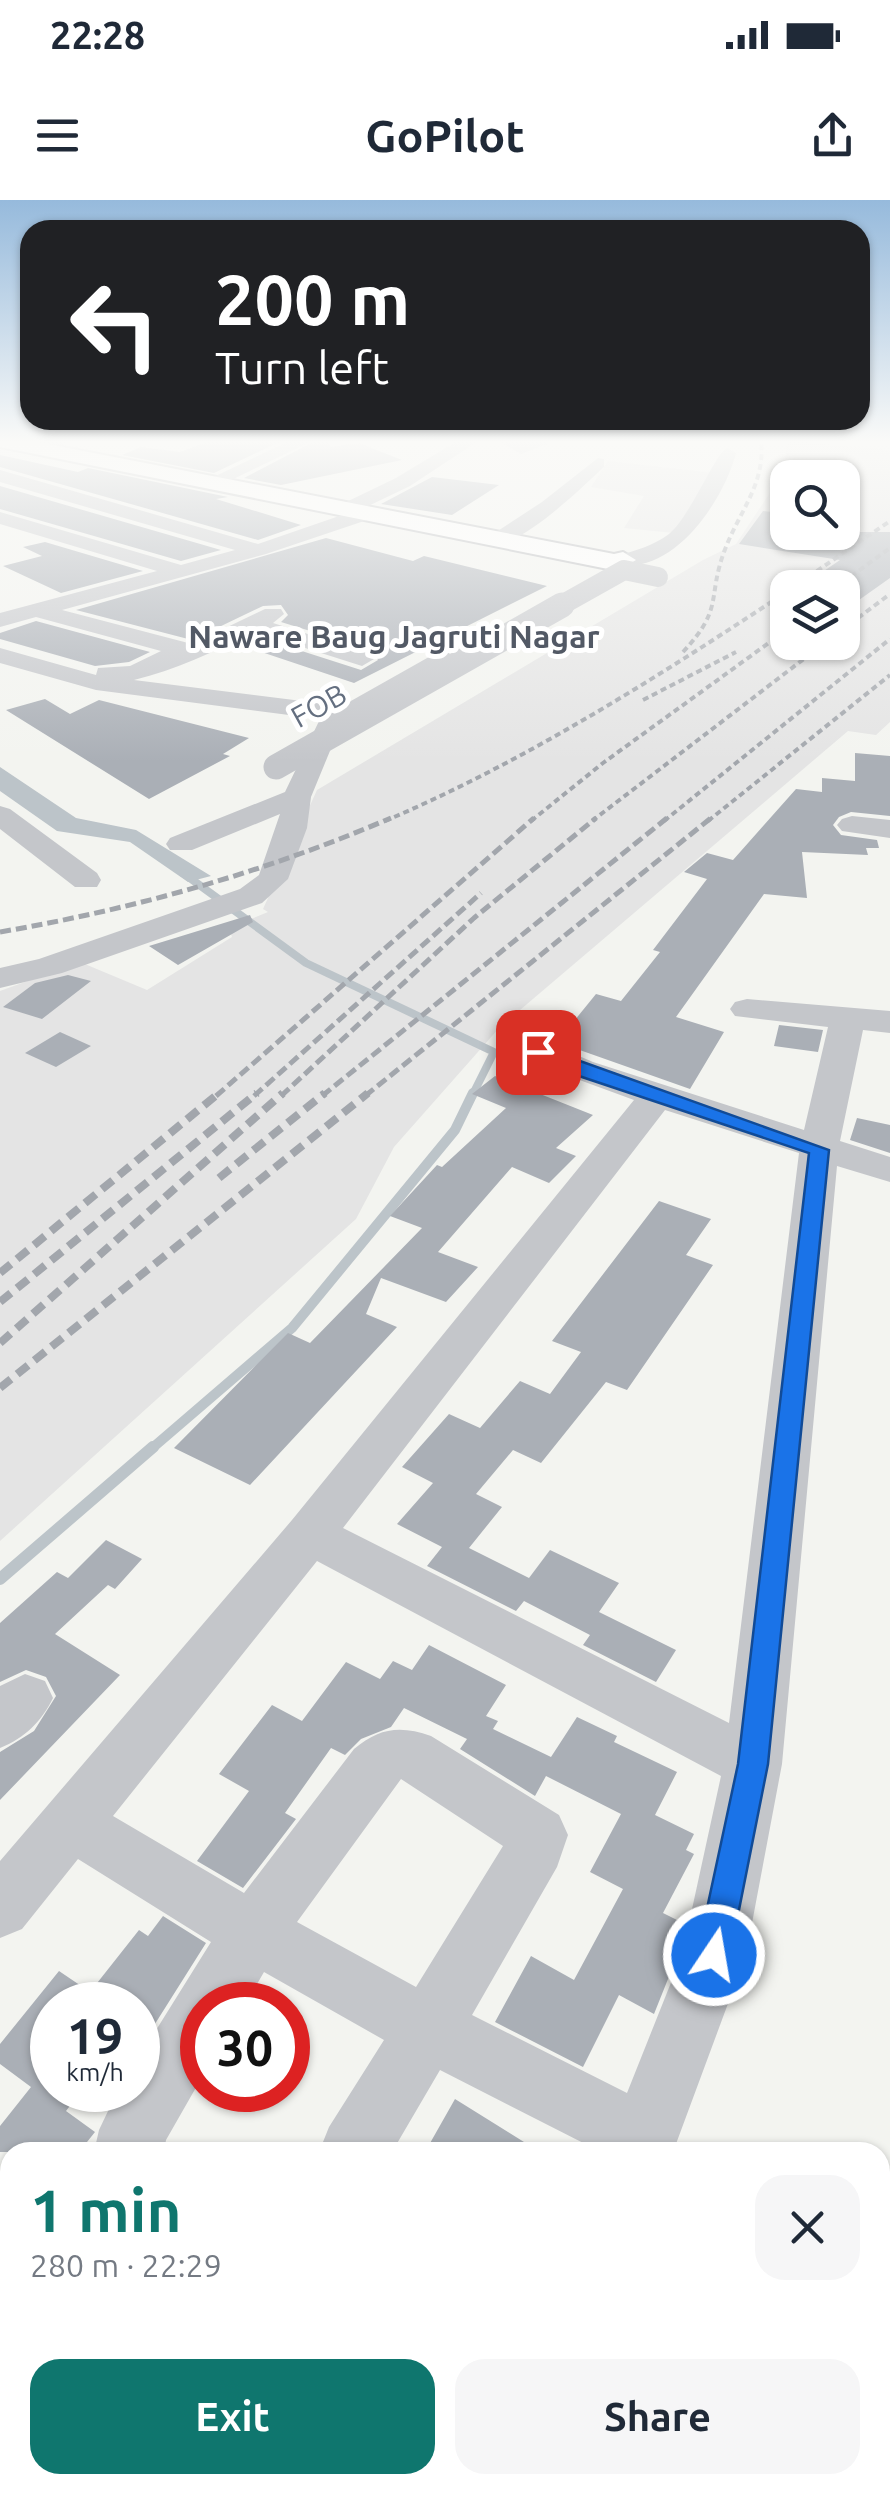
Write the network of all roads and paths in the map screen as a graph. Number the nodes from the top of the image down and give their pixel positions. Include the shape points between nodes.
1 (103, 548) edge
2 (252, 548) edge
3 (263, 548) edge
4 (551, 548) edge
5 (661, 548) edge
6 (259, 550) junction
7 (620, 562) junction
8 (181, 572) junction
9 (658, 577) dead end
10 (30, 600) junction
11 (0, 620) edge
12 (50, 644) dead end
13 (198, 648) junction
14 (252, 654) dead end
15 (12, 656) edge
16 (362, 658) dead end
17 (154, 671) junction
18 (132, 687) junction
19 (258, 703) junction
20 (343, 714) junction
21 (276, 768) dead end
22 (297, 796) junction
23 (0, 814) edge
24 (852, 825) dead end
25 (890, 828) edge
26 (181, 844) dead end
27 (86, 880) dead end
28 (2, 979) edge
29 (747, 1009) dead end
30 (848, 1018) junction
31 (890, 1022) edge
32 (538, 1052) dead end
33 (658, 1094) junction
34 (819, 1150) junction
35 (890, 1170) edge
36 (310, 1534) junction
37 (753, 1764) junction
38 (71, 1823) junction
39 (0, 1908) edge
40 (253, 1932) junction
41 (223, 1982) edge
42 (427, 2028) junction
43 (180, 2052) edge
44 (131, 2142) edge
45 (360, 2142) edge
46 (636, 2142) edge
47 (642, 2142) edge

1 - 8 street
2 - 6 street
3 - 6 street
4 - 7 main road
5 - 7 street
6 - 8 street
7 - 20 street
8 - 10 street via 64,603
9 - 21 street, FOB, bridge via 624,570
10 - 11 street
10 - 13 street
12 - 15 street
13 - 14 street
13 - 15 street via 126,675 78,659
13 - 16 street via 264,619
13 - 17 street
15 - 18 street via 96,683
17 - 18 street
17 - 19 street via 272,686
18 - 19 street
19 - 20 street
20 - 22 street via 328,725
22 - 26 street
22 - 28 street via 272,880 251,896
23 - 27 street
24 - 25 street
29 - 30 street
30 - 31 street
30 - 34 street
32 - 33 street
33 - 34 street
33 - 36 street
34 - 35 street
34 - 37 street
36 - 37 street
36 - 38 street
37 - 47 street via 714,1955
38 - 39 street
38 - 40 street
40 - 41 street
40 - 42 street
40 - 42 street via 374,1767 390,1754 411,1754 538,1835
42 - 45 street
42 - 46 street
43 - 44 street

